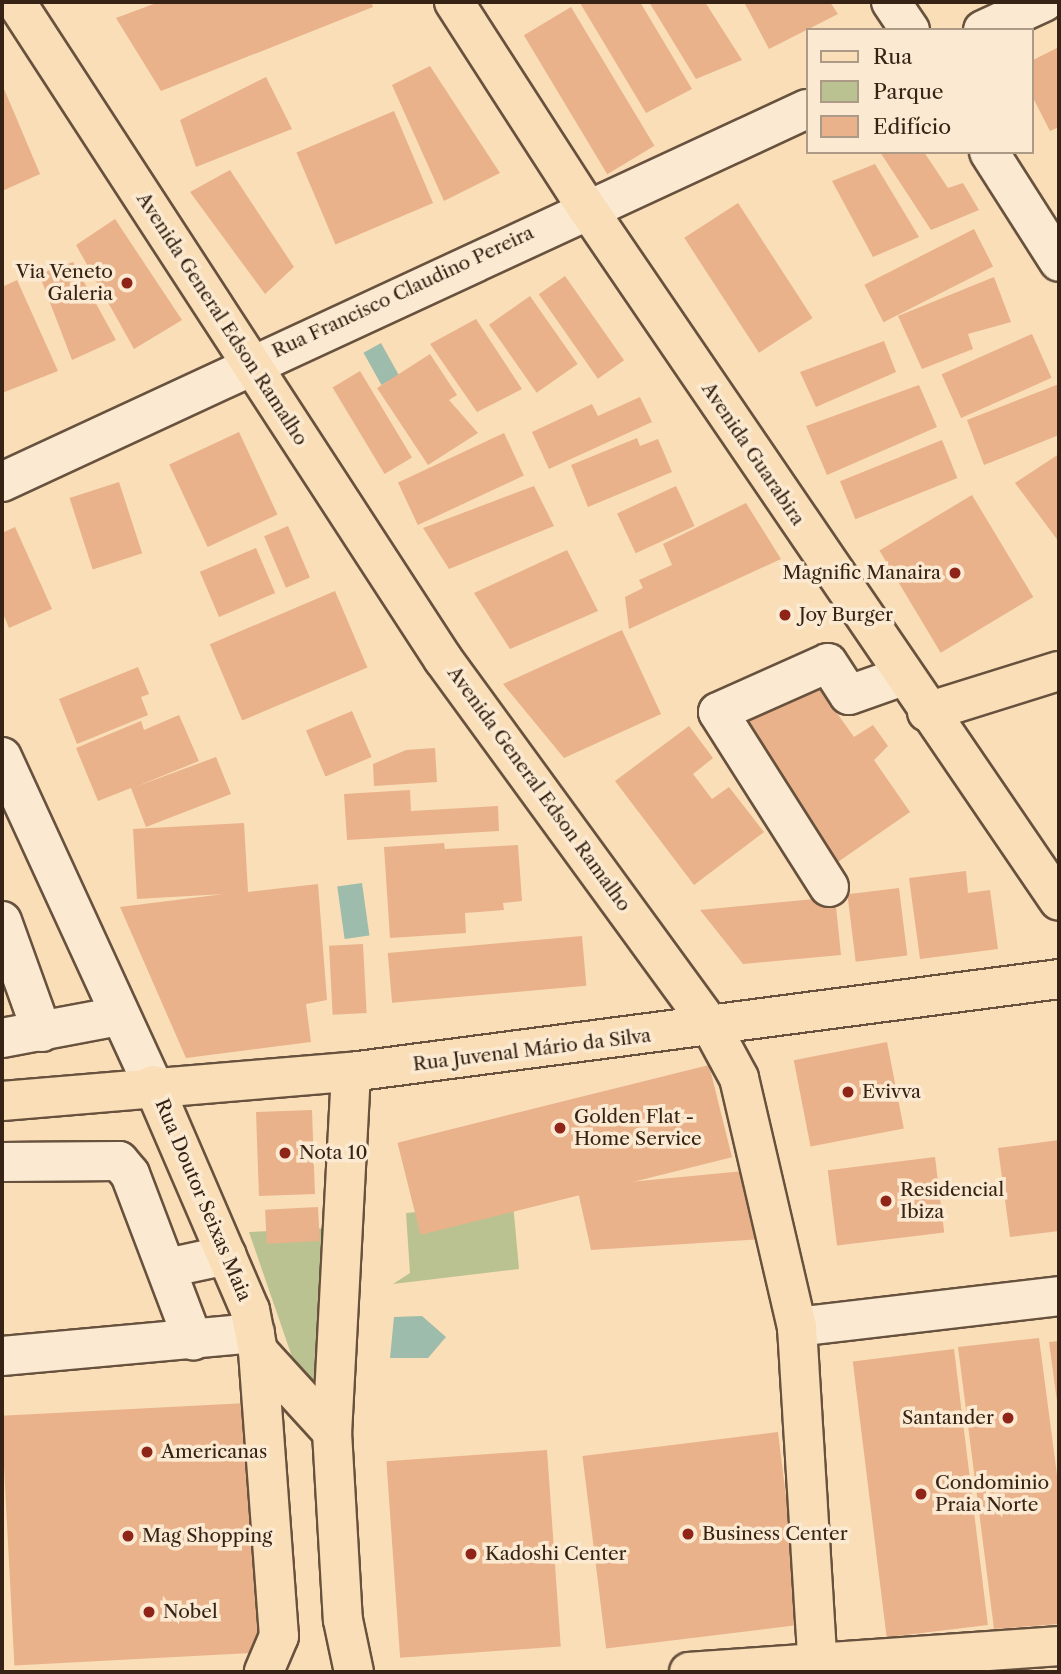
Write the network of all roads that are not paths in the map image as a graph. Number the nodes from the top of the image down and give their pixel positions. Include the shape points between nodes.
1 (16, 2) edge
2 (454, 2) edge
3 (891, 2) edge
4 (1044, 2) edge
5 (909, 28) edge
6 (988, 28) edge
7 (806, 110) edge
8 (990, 154) edge
9 (587, 208) junction
10 (1059, 261) edge
11 (250, 362) junction
12 (2, 482) edge
13 (1053, 667) edge
14 (903, 676) junction
15 (927, 712) junction
16 (2, 757) edge
17 (10, 797) edge
18 (829, 887) dead end
19 (1059, 901) edge
20 (2, 921) edge
21 (1059, 979) edge
22 (120, 1016) junction
23 (712, 1028) junction
24 (42, 1032) junction
25 (2, 1038) edge
26 (351, 1072) junction
27 (153, 1085) junction
28 (2, 1101) edge
29 (2, 1162) edge
30 (227, 1255) junction
31 (167, 1268) junction
32 (1059, 1296) edge
33 (797, 1327) junction
34 (192, 1340) junction
35 (256, 1342) junction
36 (2, 1356) edge
37 (332, 1432) junction
38 (1059, 1646) edge
39 (818, 1668) edge
40 (264, 1672) edge
41 (354, 1672) edge
42 (689, 1672) edge

1 - 11 main road, Avenida General Edson Ramalho
2 - 9 main road, Avenida Guarabira
3 - 5 street
4 - 6 street
7 - 9 street, Rua Francisco Claudino Pereira
8 - 10 street
9 - 11 street, Rua Francisco Claudino Pereira
9 - 14 main road, Avenida Guarabira
11 - 12 street, Rua Francisco Claudino Pereira
11 - 23 main road, Avenida General Edson Ramalho via 443,659
13 - 15 main road
14 - 15 main road, Avenida Guarabira
14 - 18 street via 849,695 828,663 718,712
15 - 19 main road, Avenida Guarabira
16 - 17 street, Rua Doutor Seixas Maia
17 - 22 street, Rua Doutor Seixas Maia
20 - 24 street
21 - 23 main road, Rua Juvenal Mário da Silva
22 - 24 street
22 - 27 street, Rua Doutor Seixas Maia
23 - 26 main road, Rua Juvenal Mário da Silva
23 - 33 main road, Avenida General Edson Ramalho via 739,1078
24 - 25 street
26 - 27 main road, Rua Juvenal Mário da Silva
26 - 37 main road
27 - 28 main road, Rua Juvenal Mário da Silva
27 - 30 main road, Rua Doutor Seixas Maia
29 - 31 street via 119,1161 131,1174
30 - 31 street
30 - 35 main road, Rua Doutor Seixas Maia
31 - 34 street
32 - 33 street
33 - 39 main road, Avenida General Edson Ramalho
34 - 35 street
34 - 36 street
35 - 37 main road
35 - 40 main road, Rua Doutor Seixas Maia via 279,1636
37 - 41 main road via 343,1620
38 - 39 main road
39 - 42 main road

